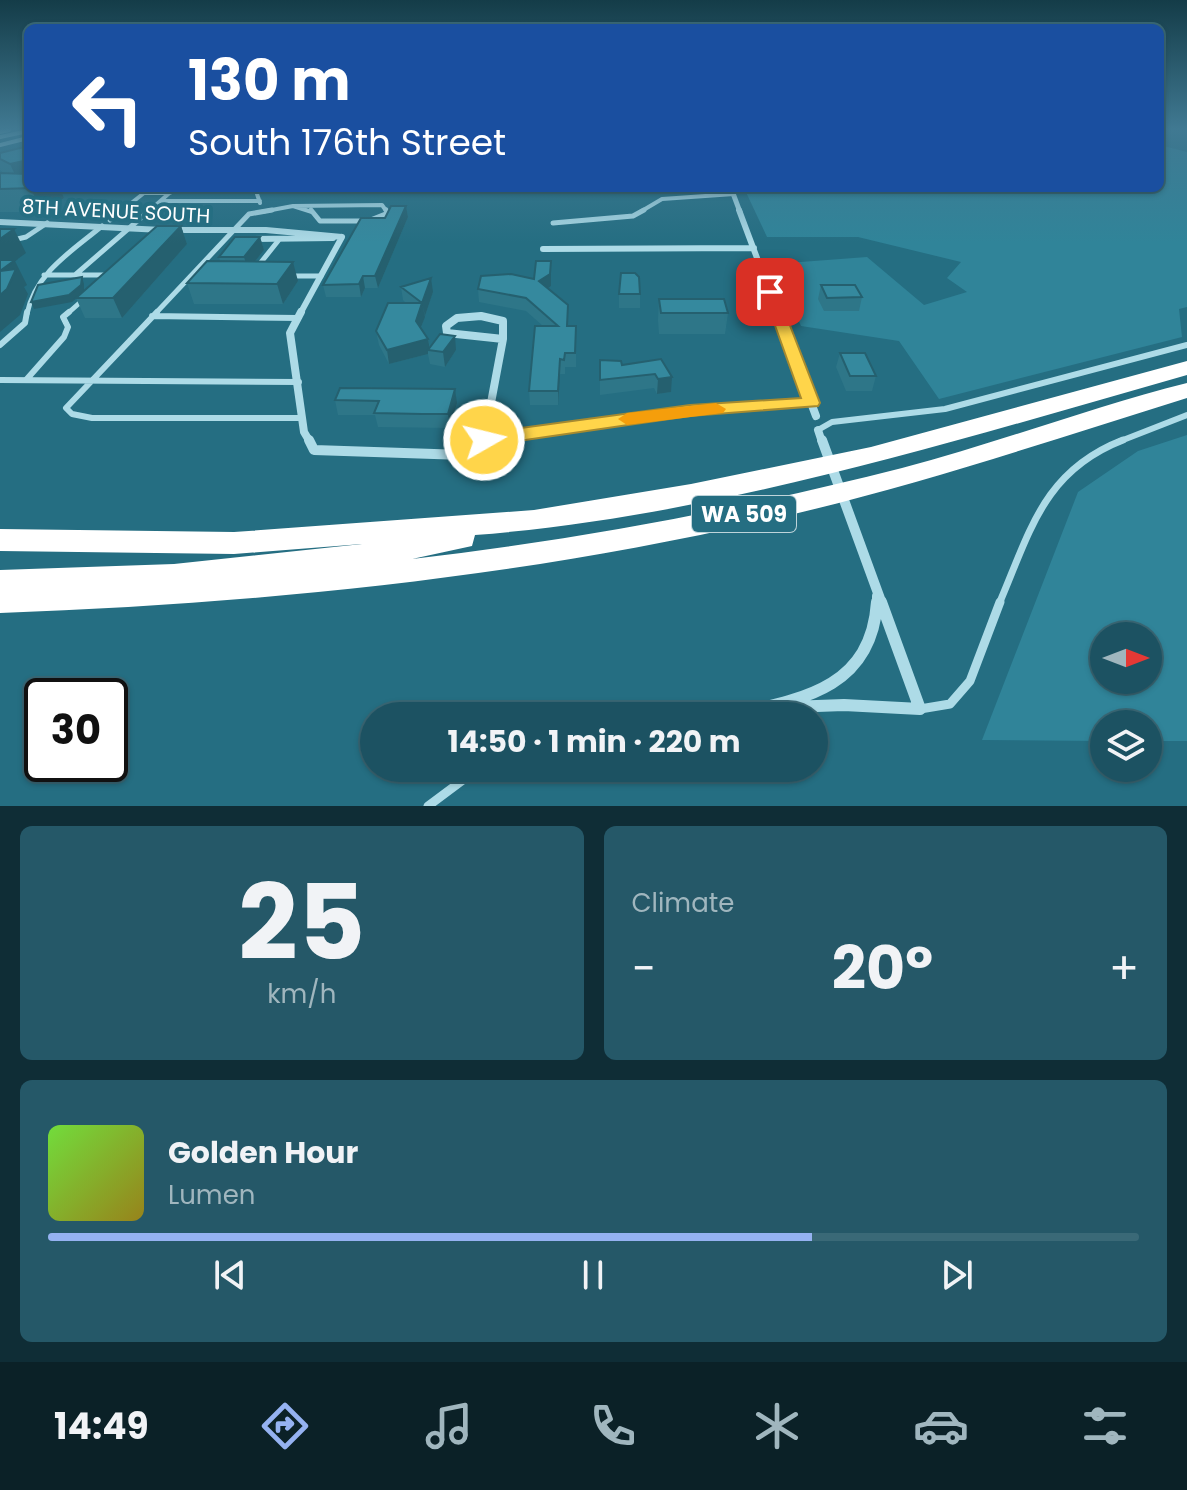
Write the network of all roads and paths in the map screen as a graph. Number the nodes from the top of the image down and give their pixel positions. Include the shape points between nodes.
1 (257, 192) edge
2 (723, 192) edge
3 (732, 192) edge
4 (170, 193) joint
5 (161, 201) junction
6 (260, 201) junction
7 (293, 206) junction
8 (259, 210) junction
9 (110, 220) dead end
10 (0, 222) edge
11 (47, 223) junction
12 (553, 223) dead end
13 (102, 226) junction
14 (129, 228) junction
15 (160, 230) junction
16 (230, 232) junction
17 (342, 237) junction
18 (150, 239) edge
19 (278, 241) junction
20 (0, 243) edge
21 (754, 248) junction
22 (543, 249) dead end
23 (120, 266) edge
24 (44, 275) junction
25 (75, 275) junction
26 (110, 275) junction
27 (189, 275) junction
28 (205, 275) edge
29 (251, 275) edge
30 (279, 276) edge
31 (321, 276) junction
32 (103, 281) edge
33 (89, 294) edge
34 (152, 316) junction
35 (298, 318) junction
36 (503, 339) junction
37 (0, 345) edge
38 (1187, 345) edge
39 (1187, 368) edge
40 (0, 380) edge
41 (26, 380) junction
42 (92, 380) junction
43 (299, 382) junction
44 (1187, 390) edge
45 (811, 403) junction
46 (1187, 415) edge
47 (816, 416) dead end
48 (302, 418) junction
49 (818, 430) joint
50 (484, 440) junction
51 (534, 520) junction
52 (0, 540) edge
53 (0, 582) edge
54 (877, 591) junction
55 (0, 600) edge
56 (777, 702) edge
57 (828, 706) edge
58 (920, 709) junction
59 (460, 782) edge
60 (428, 806) edge

1 - 6 lane
2 - 12 lane via 662,199 633,216
3 - 21 street
4 - 5 lane
4 - 9 lane via 144,193
5 - 6 lane
5 - 14 lane
6 - 8 lane
7 - 7 lane via 382,205 388,213 368,221 320,221 310,209
7 - 8 lane
8 - 16 lane
10 - 11 street, 8TH AVENUE SOUTH
11 - 13 street, 8TH AVENUE SOUTH
11 - 20 lane via 26,237
13 - 14 street, 8TH AVENUE SOUTH
13 - 24 lane
14 - 15 street, 8TH AVENUE SOUTH
14 - 25 lane
15 - 16 street, 8TH AVENUE SOUTH
15 - 18 lane
16 - 17 street, 8TH AVENUE SOUTH
16 - 19 street, 8TH AVENUE SOUTH via 244,239
16 - 27 lane
17 - 19 street, 8TH AVENUE SOUTH
17 - 31 street
19 - 29 lane
21 - 22 street
21 - 45 street
23 - 26 lane
24 - 25 lane
24 - 37 lane via 30,297 25,323
25 - 26 lane
26 - 32 lane
27 - 28 lane
27 - 34 lane
30 - 31 lane
31 - 35 street
33 - 41 lane via 63,317 68,327 64,337
34 - 35 lane
34 - 42 lane
35 - 43 street via 290,333
36 - 36 street via 453,335 446,326 459,317 496,318 505,327
36 - 50 street
38 - 49 lane via 945,409 832,422
39 - 51 highway, WA 509 via 871,456
40 - 41 lane
41 - 42 lane
42 - 43 lane
42 - 48 lane via 66,408 72,414
43 - 48 street
44 - 55 highway, WA 509 via 901,477 760,511 523,556 290,586
45 - 47 street
45 - 50 street via 690,411
46 - 58 lane via 1095,451 1054,486 970,681 950,704
48 - 50 street via 314,450 464,455 478,451
49 - 54 street
51 - 52 highway, WA 509 via 234,543
51 - 53 highway via 394,552 215,571
54 - 56 street via 876,624 850,672
54 - 58 street
57 - 58 street
59 - 60 lane

